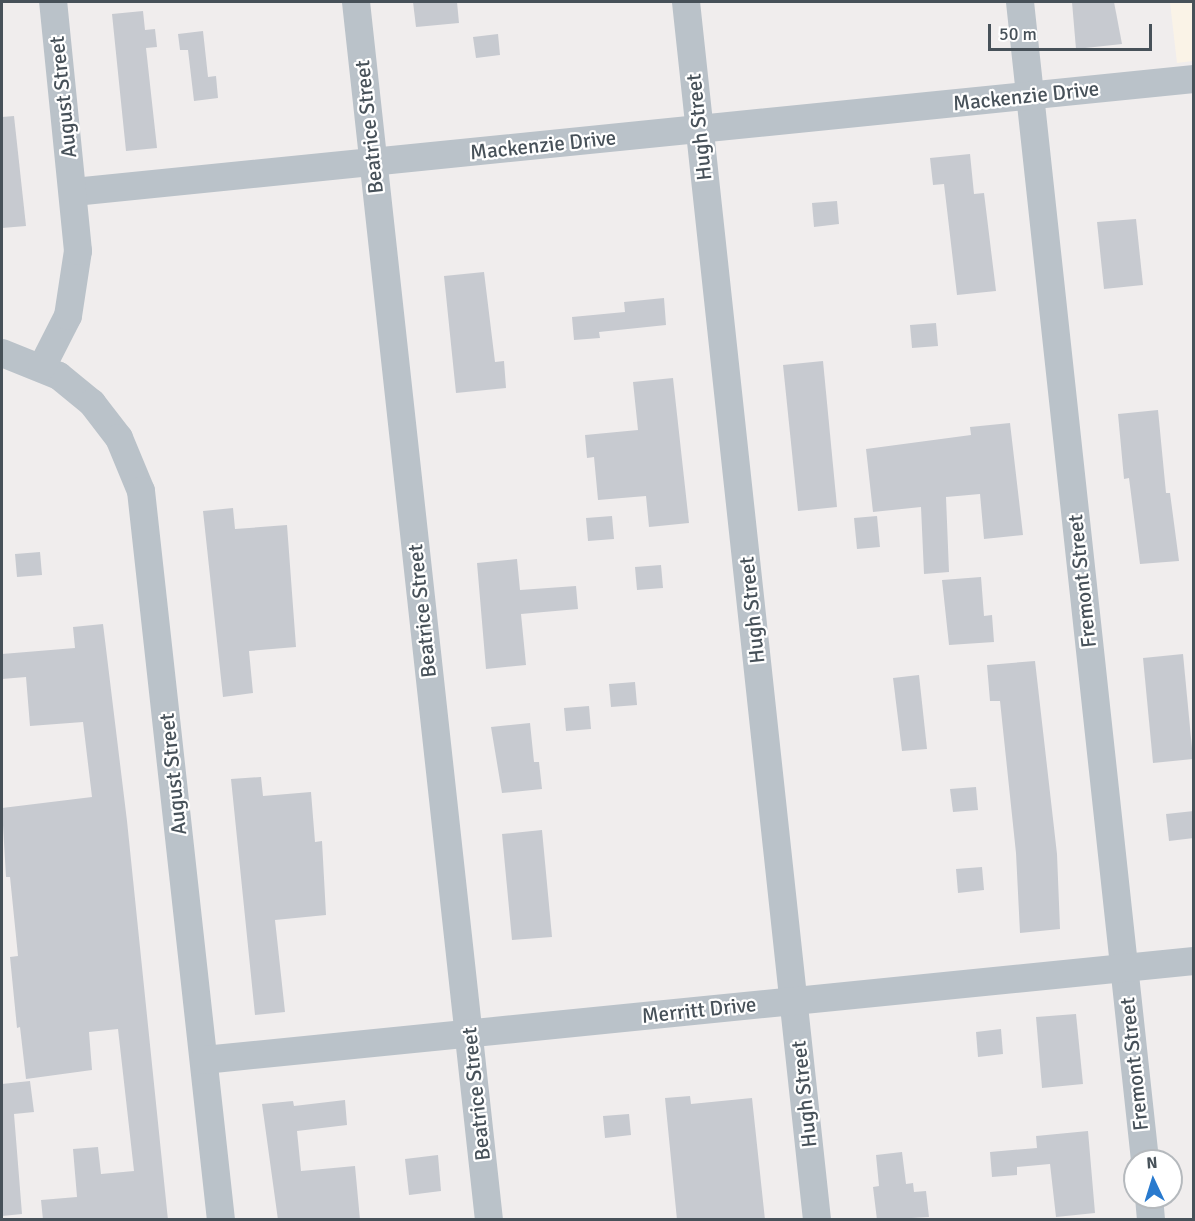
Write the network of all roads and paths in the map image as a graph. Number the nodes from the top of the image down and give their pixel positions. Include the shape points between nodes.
1 (53, 2) edge
2 (356, 2) edge
3 (686, 2) edge
4 (1020, 2) edge
5 (1194, 80) edge
6 (1030, 96) junction
7 (699, 129) junction
8 (373, 162) junction
9 (74, 192) junction
10 (2, 353) edge
11 (42, 367) junction
12 (1194, 961) edge
13 (1124, 968) junction
14 (794, 1001) junction
15 (469, 1034) junction
16 (204, 1060) junction
17 (1144, 1149) edge
18 (221, 1220) edge
19 (489, 1220) edge
20 (817, 1220) edge

1 - 9 street, August Street
2 - 8 street, Beatrice Street
3 - 7 street, Hugh Street
4 - 6 street, Fremont Street
5 - 6 street, Mackenzie Drive
6 - 7 street, Mackenzie Drive
6 - 13 street, Fremont Street
7 - 8 street, Mackenzie Drive
7 - 14 street, Hugh Street
8 - 9 street, Mackenzie Drive
8 - 15 street, Beatrice Street
9 - 11 street via 78,251 75,287 60,336
10 - 11 street, August Street
11 - 16 street, August Street via 76,389 107,420 129,457 141,491
12 - 13 street, Merritt Drive
13 - 14 street, Merritt Drive
13 - 17 street, Fremont Street
14 - 15 street, Merritt Drive
14 - 20 street, Hugh Street
15 - 16 street, Merritt Drive
15 - 19 street, Beatrice Street
16 - 18 street, August Street

